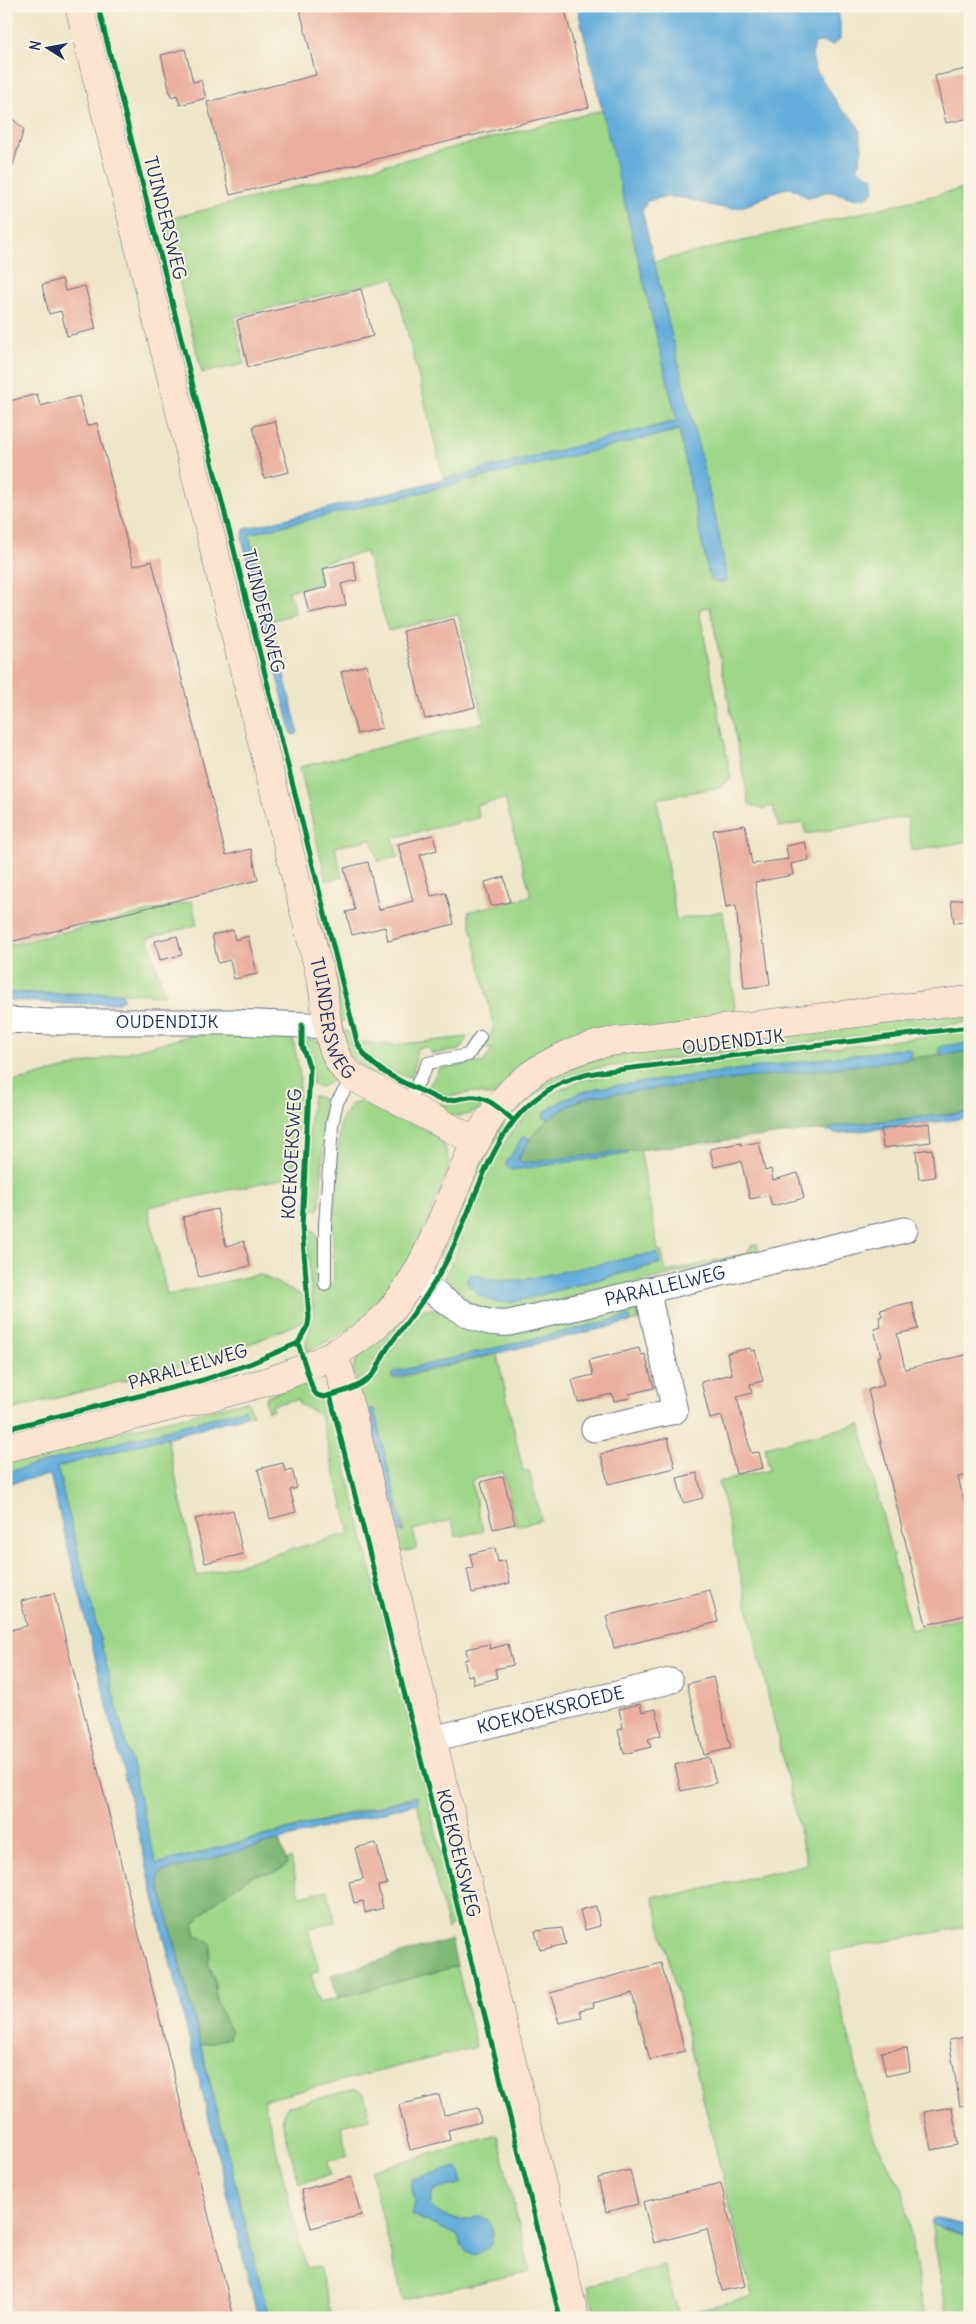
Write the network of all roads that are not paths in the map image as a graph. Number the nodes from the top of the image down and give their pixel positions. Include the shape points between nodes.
1 (79, 6) edge
2 (970, 1000) edge
3 (6, 1020) edge
4 (329, 1026) junction
5 (480, 1037) dead end
6 (352, 1077) junction
7 (406, 1106) junction
8 (475, 1141) junction
9 (905, 1230) dead end
10 (414, 1278) junction
11 (325, 1284) dead end
12 (647, 1290) junction
13 (334, 1354) junction
14 (594, 1429) dead end
15 (6, 1448) edge
16 (670, 1681) dead end
17 (432, 1739) junction
18 (575, 2318) edge

1 - 4 street, TUINDERSWEG via 322,983
2 - 8 street, OUDENDIJK via 593,1046 562,1057 530,1076 497,1107
3 - 4 street, OUDENDIJK
4 - 6 street, TUINDERSWEG via 339,1062
5 - 7 lane via 468,1055 428,1063
6 - 7 street, TUINDERSWEG
6 - 11 lane, KOEKOEKSWEG via 337,1102 332,1124 325,1225
7 - 8 street, TUINDERSWEG
8 - 10 street, PARALLELWEG
9 - 12 street, PARALLELWEG
10 - 12 street, PARALLELWEG via 474,1318 495,1325
10 - 13 street, PARALLELWEG via 388,1315
12 - 14 street via 675,1410
13 - 15 street, PARALLELWEG via 281,1376 227,1393
13 - 17 street, KOEKOEKSWEG via 351,1410
16 - 17 street, KOEKOEKSROEDE
17 - 18 street, KOEKOEKSWEG

